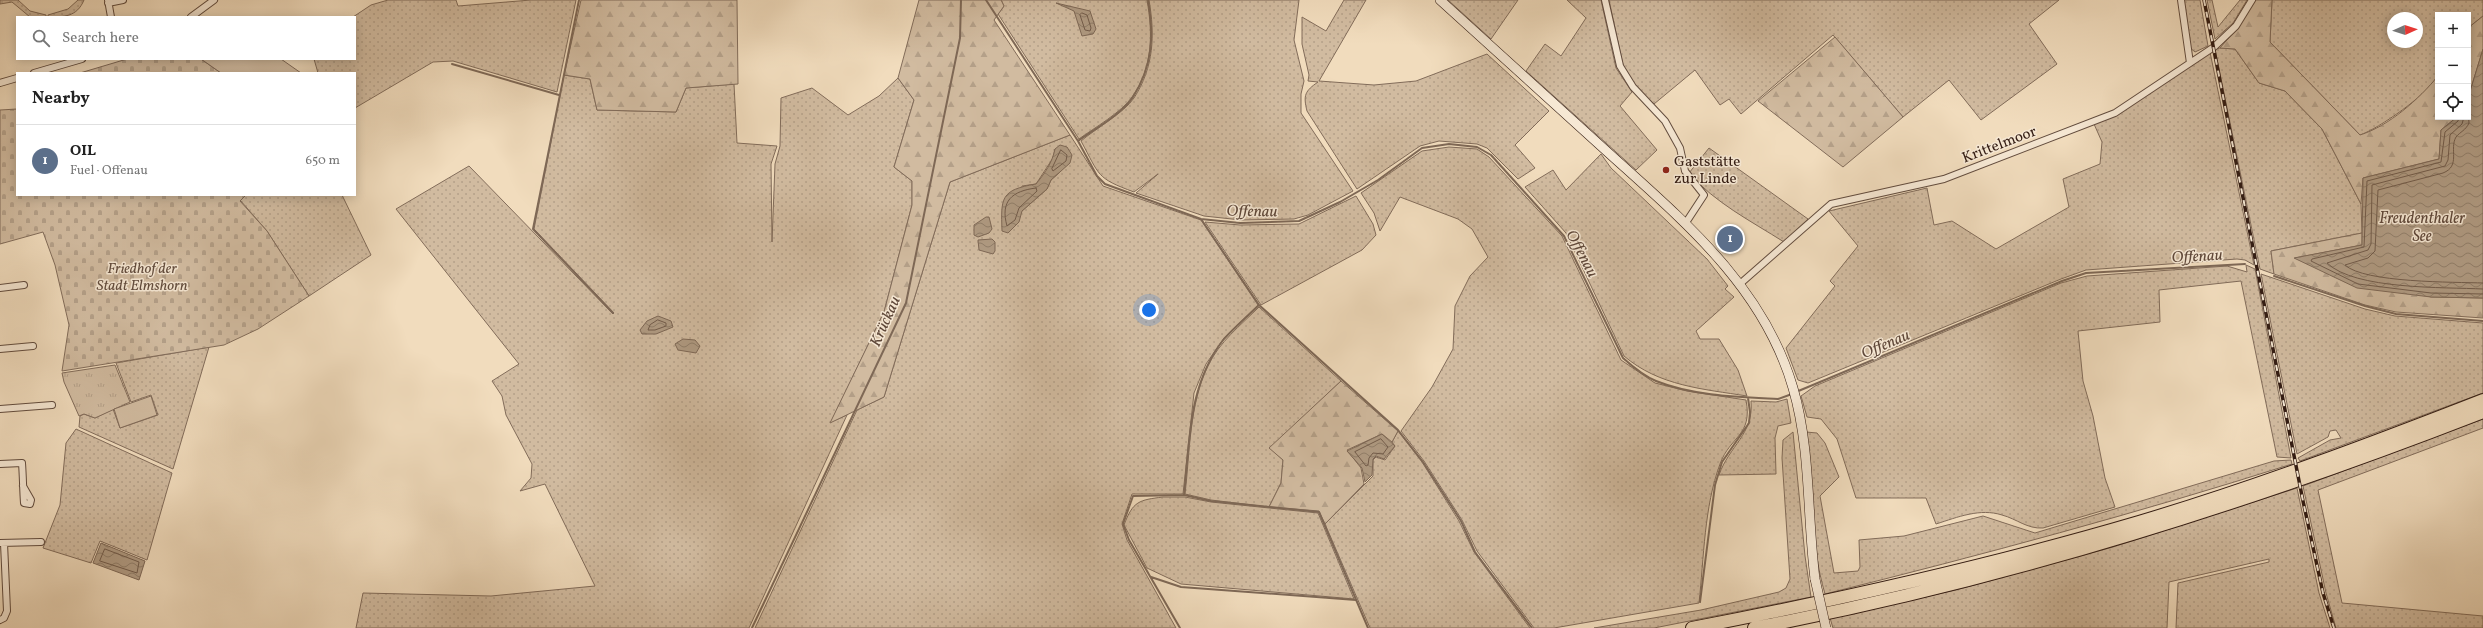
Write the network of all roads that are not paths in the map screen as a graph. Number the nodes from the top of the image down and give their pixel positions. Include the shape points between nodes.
1 (123, 0) edge
2 (214, 0) edge
3 (1440, 0) edge
4 (1605, 0) edge
5 (2181, 0) edge
6 (2252, 0) edge
7 (108, 1) edge
8 (111, 16) edge
9 (192, 16) edge
10 (79, 60) edge
11 (2190, 63) junction
12 (37, 72) edge
13 (16, 78) edge
14 (0, 83) edge
15 (1685, 224) junction
16 (1741, 284) junction
17 (24, 285) dead end
18 (0, 288) edge
19 (33, 346) dead end
20 (0, 349) edge
21 (2483, 400) edge
22 (52, 405) dead end
23 (0, 409) edge
24 (2483, 412) edge
25 (0, 464) edge
26 (23, 486) dead end
27 (41, 542) dead end
28 (2, 543) edge
29 (2, 556) edge
30 (0, 620) edge
31 (1692, 628) edge
32 (1754, 628) edge
33 (1826, 628) edge

1 - 7 street
2 - 9 street
3 - 15 main road
4 - 15 street via 1620,66 1633,88 1665,121 1680,148 1685,171 1704,195
5 - 11 street
6 - 11 street, Krittelmoor via 2236,26 2214,47
7 - 8 street
10 - 12 street
11 - 16 street, Krittelmoor via 2115,113 1944,179 1830,204
13 - 14 street
15 - 16 main road
16 - 33 main road, bridge via 1766,320 1793,386 1798,405 1815,579
17 - 18 street
19 - 20 street
21 - 31 highway via 2321,461 2139,522 1965,568 1786,610
22 - 23 street
24 - 32 highway via 2326,472 2141,532 1964,580
25 - 26 street via 22,463
27 - 28 street
28 - 29 street
29 - 30 street via 7,610 4,618

